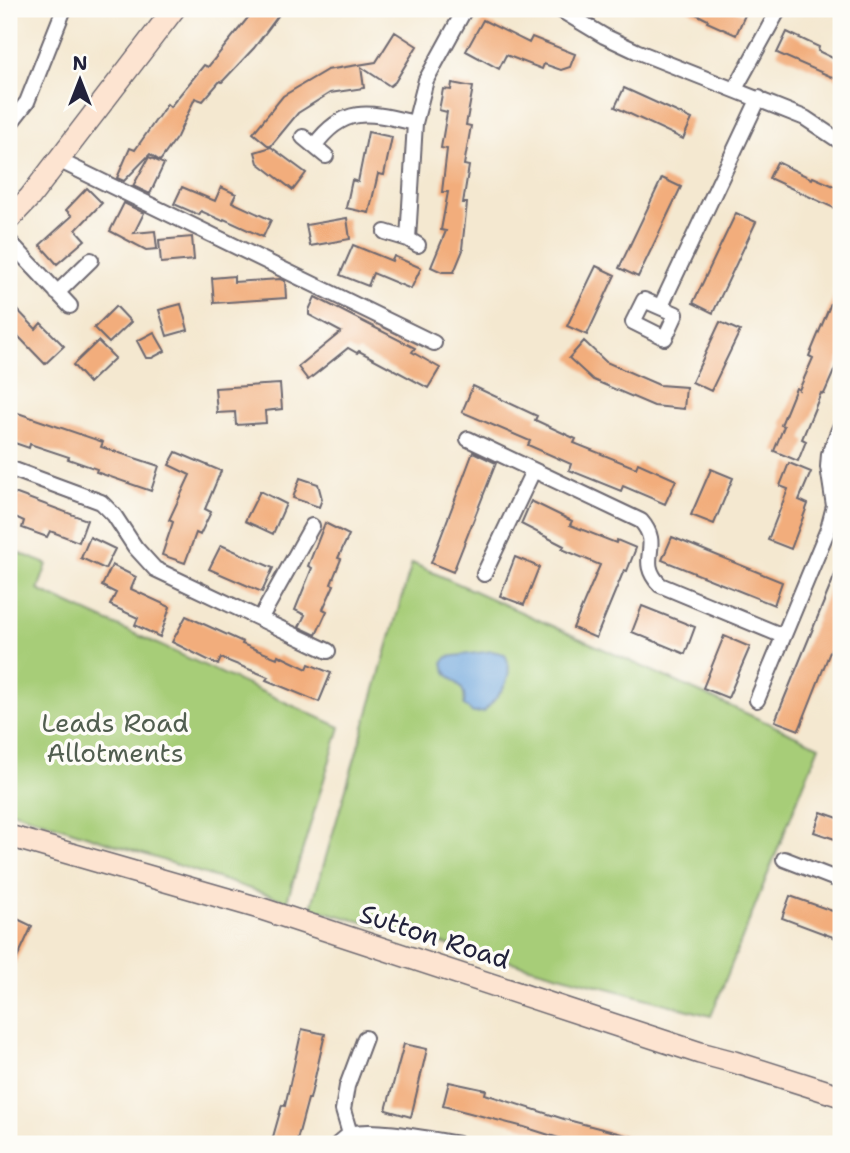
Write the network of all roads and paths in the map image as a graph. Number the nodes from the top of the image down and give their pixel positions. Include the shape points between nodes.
1 (64, 9) edge
2 (173, 9) edge
3 (465, 9) edge
4 (559, 9) edge
5 (779, 9) edge
6 (735, 89) junction
7 (759, 98) junction
8 (415, 123) junction
9 (9, 125) edge
10 (841, 142) edge
11 (326, 156) dead end
12 (58, 160) junction
13 (9, 219) edge
14 (385, 232) dead end
15 (9, 241) edge
16 (91, 260) dead end
17 (57, 293) junction
18 (70, 306) dead end
19 (660, 306) dead end
20 (434, 343) dead end
21 (841, 425) edge
22 (468, 439) dead end
23 (9, 468) edge
24 (533, 471) junction
25 (312, 526) dead end
26 (484, 574) dead end
27 (260, 619) junction
28 (783, 636) junction
29 (328, 652) dead end
30 (757, 700) dead end
31 (9, 836) edge
32 (784, 859) dead end
33 (841, 881) edge
34 (365, 1038) dead end
35 (841, 1096) edge
36 (350, 1134) junction
37 (338, 1144) edge
38 (458, 1144) edge

1 - 9 street via 27,102
2 - 12 street
3 - 8 street via 426,80
4 - 6 street via 625,46
5 - 6 street
6 - 7 street
7 - 10 street via 805,118
7 - 19 street
8 - 11 street via 354,115 309,141
8 - 14 street via 413,242
12 - 13 street
12 - 20 street
15 - 17 street
16 - 17 street
17 - 18 street
21 - 28 street via 829,454 834,506 828,529
22 - 24 street
23 - 27 street via 101,502 155,569
24 - 26 street
24 - 28 street via 641,521 652,541 650,574 660,585
25 - 27 street
27 - 29 street
28 - 30 street
31 - 35 street, Sutton Road via 259,908
32 - 33 street
34 - 36 street via 343,1110
36 - 37 street
36 - 38 street via 405,1135

